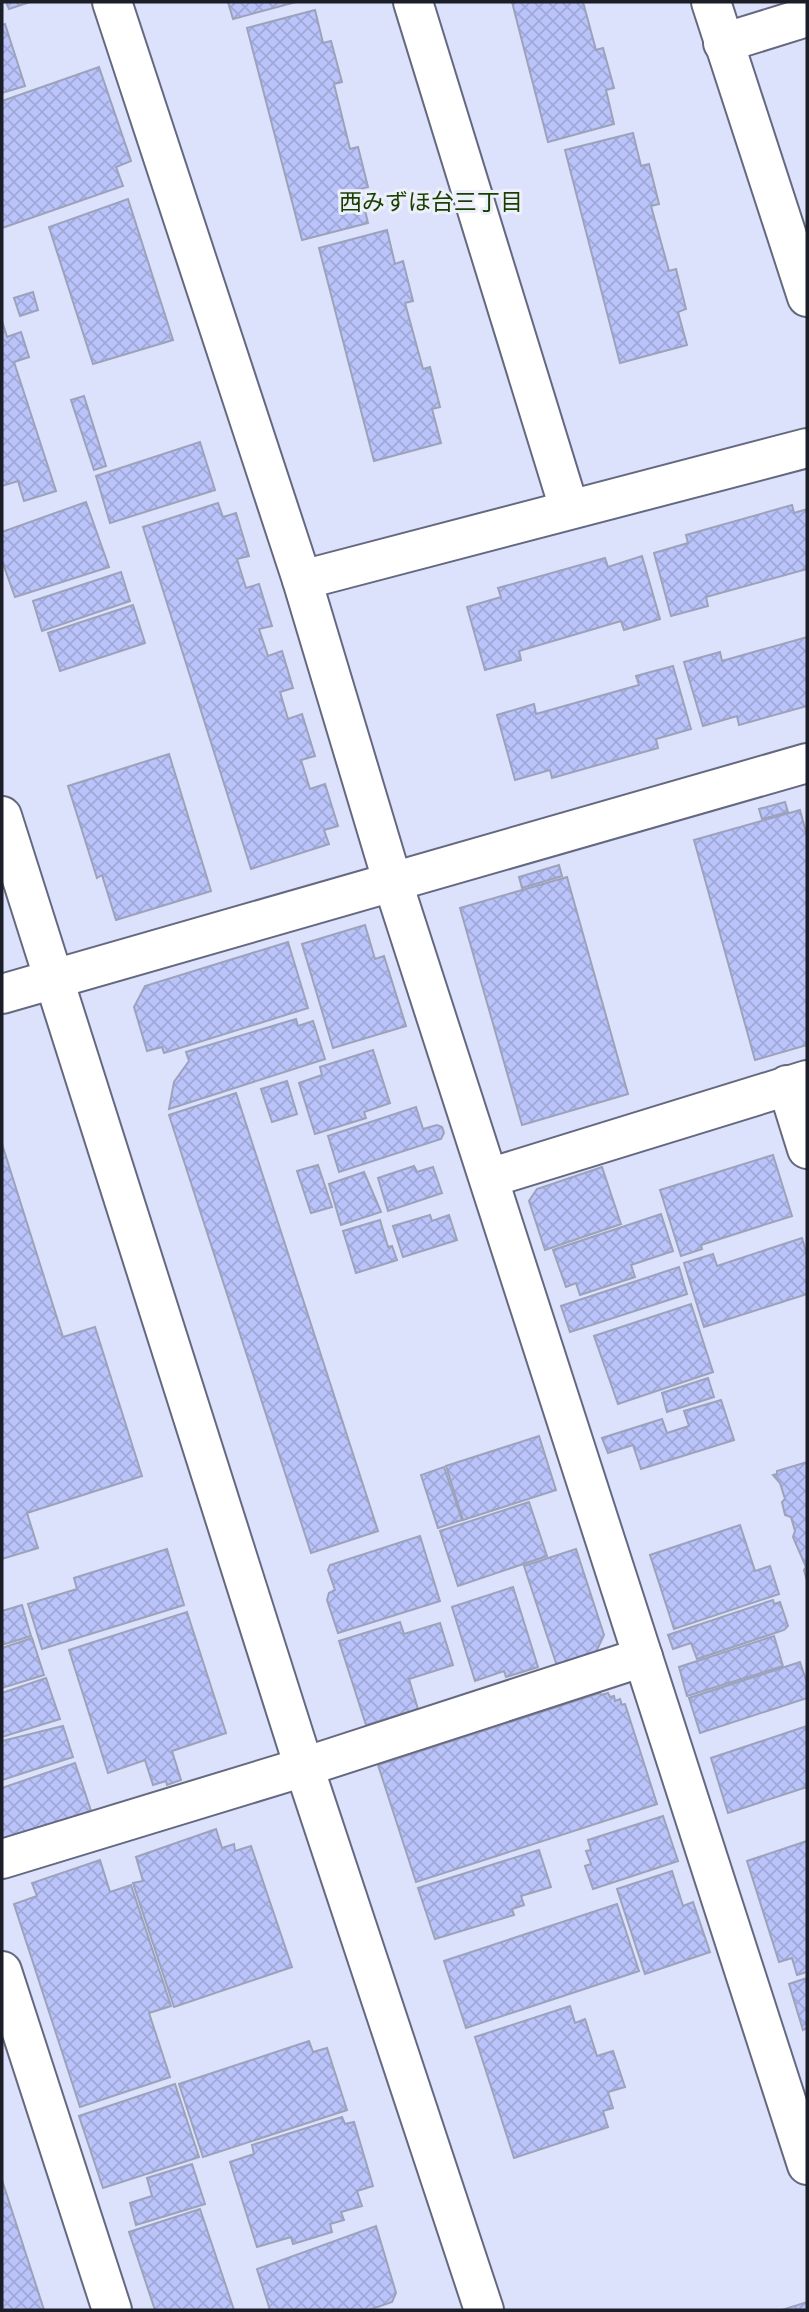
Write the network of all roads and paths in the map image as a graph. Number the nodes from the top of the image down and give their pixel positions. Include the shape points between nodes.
1 (112, 2) edge
2 (413, 2) edge
3 (711, 2) edge
4 (807, 18) edge
5 (723, 43) junction
6 (807, 297) edge
7 (807, 448) edge
8 (569, 508) junction
9 (302, 580) junction
10 (807, 763) edge
11 (2, 816) edge
12 (392, 880) junction
13 (55, 978) junction
14 (2, 993) edge
15 (797, 1082) edge
16 (807, 1149) edge
17 (489, 1178) junction
18 (643, 1657) junction
19 (304, 1767) junction
20 (2, 1859) edge
21 (2, 1971) edge
22 (793, 2068) edge
23 (807, 2165) edge
24 (112, 2310) edge
25 (484, 2310) edge

1 - 9 street
2 - 8 street
3 - 5 street
4 - 5 street
5 - 6 street
7 - 8 street
8 - 9 street
9 - 12 street
10 - 12 street
11 - 13 street
12 - 13 street
12 - 17 street
13 - 14 street
13 - 19 street
15 - 16 street
15 - 17 street
17 - 18 street
18 - 19 street
18 - 22 street
19 - 20 street
19 - 25 street
21 - 24 street
22 - 23 street

